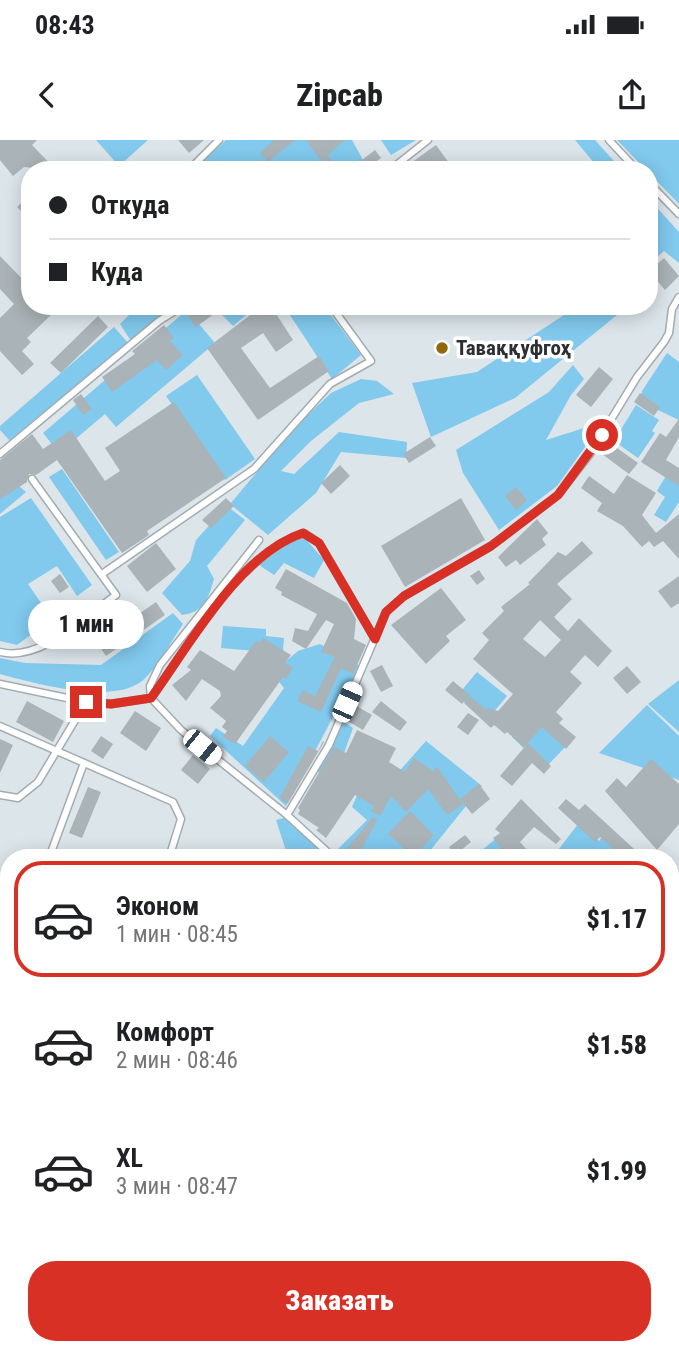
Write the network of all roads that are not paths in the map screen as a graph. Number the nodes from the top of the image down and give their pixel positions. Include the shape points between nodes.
1 (219, 140) edge
2 (428, 140) edge
3 (609, 140) edge
4 (198, 161) edge
5 (401, 161) edge
6 (629, 161) edge
7 (658, 192) edge
8 (679, 214) edge
9 (679, 297) edge
10 (169, 315) edge
11 (338, 315) edge
12 (0, 454) edge
13 (32, 479) dead end
14 (259, 540) dead end
15 (102, 574) junction
16 (375, 639) junction
17 (0, 652) edge
18 (0, 684) edge
19 (151, 698) junction
20 (86, 702) junction
21 (0, 726) edge
22 (58, 750) junction
23 (85, 764) junction
24 (0, 795) edge
25 (287, 815) junction
26 (52, 849) edge
27 (172, 849) edge
28 (324, 849) edge

1 - 4 lane
2 - 5 lane
3 - 6 lane
7 - 8 lane
9 - 16 lane via 664,342 558,495 491,546 404,596 386,612
10 - 12 lane
11 - 15 lane via 371,361 330,384 254,469
13 - 15 lane
14 - 19 lane via 160,665 150,686
15 - 17 lane via 116,595 40,648
16 - 19 lane via 319,543 303,533 278,546 236,582
16 - 25 lane via 329,745
18 - 20 lane
19 - 20 lane via 111,704
19 - 25 lane via 181,730
20 - 22 lane
21 - 22 lane
22 - 23 lane
22 - 24 lane via 28,793 18,798
23 - 26 lane
23 - 27 lane via 177,806 181,820
25 - 28 lane

